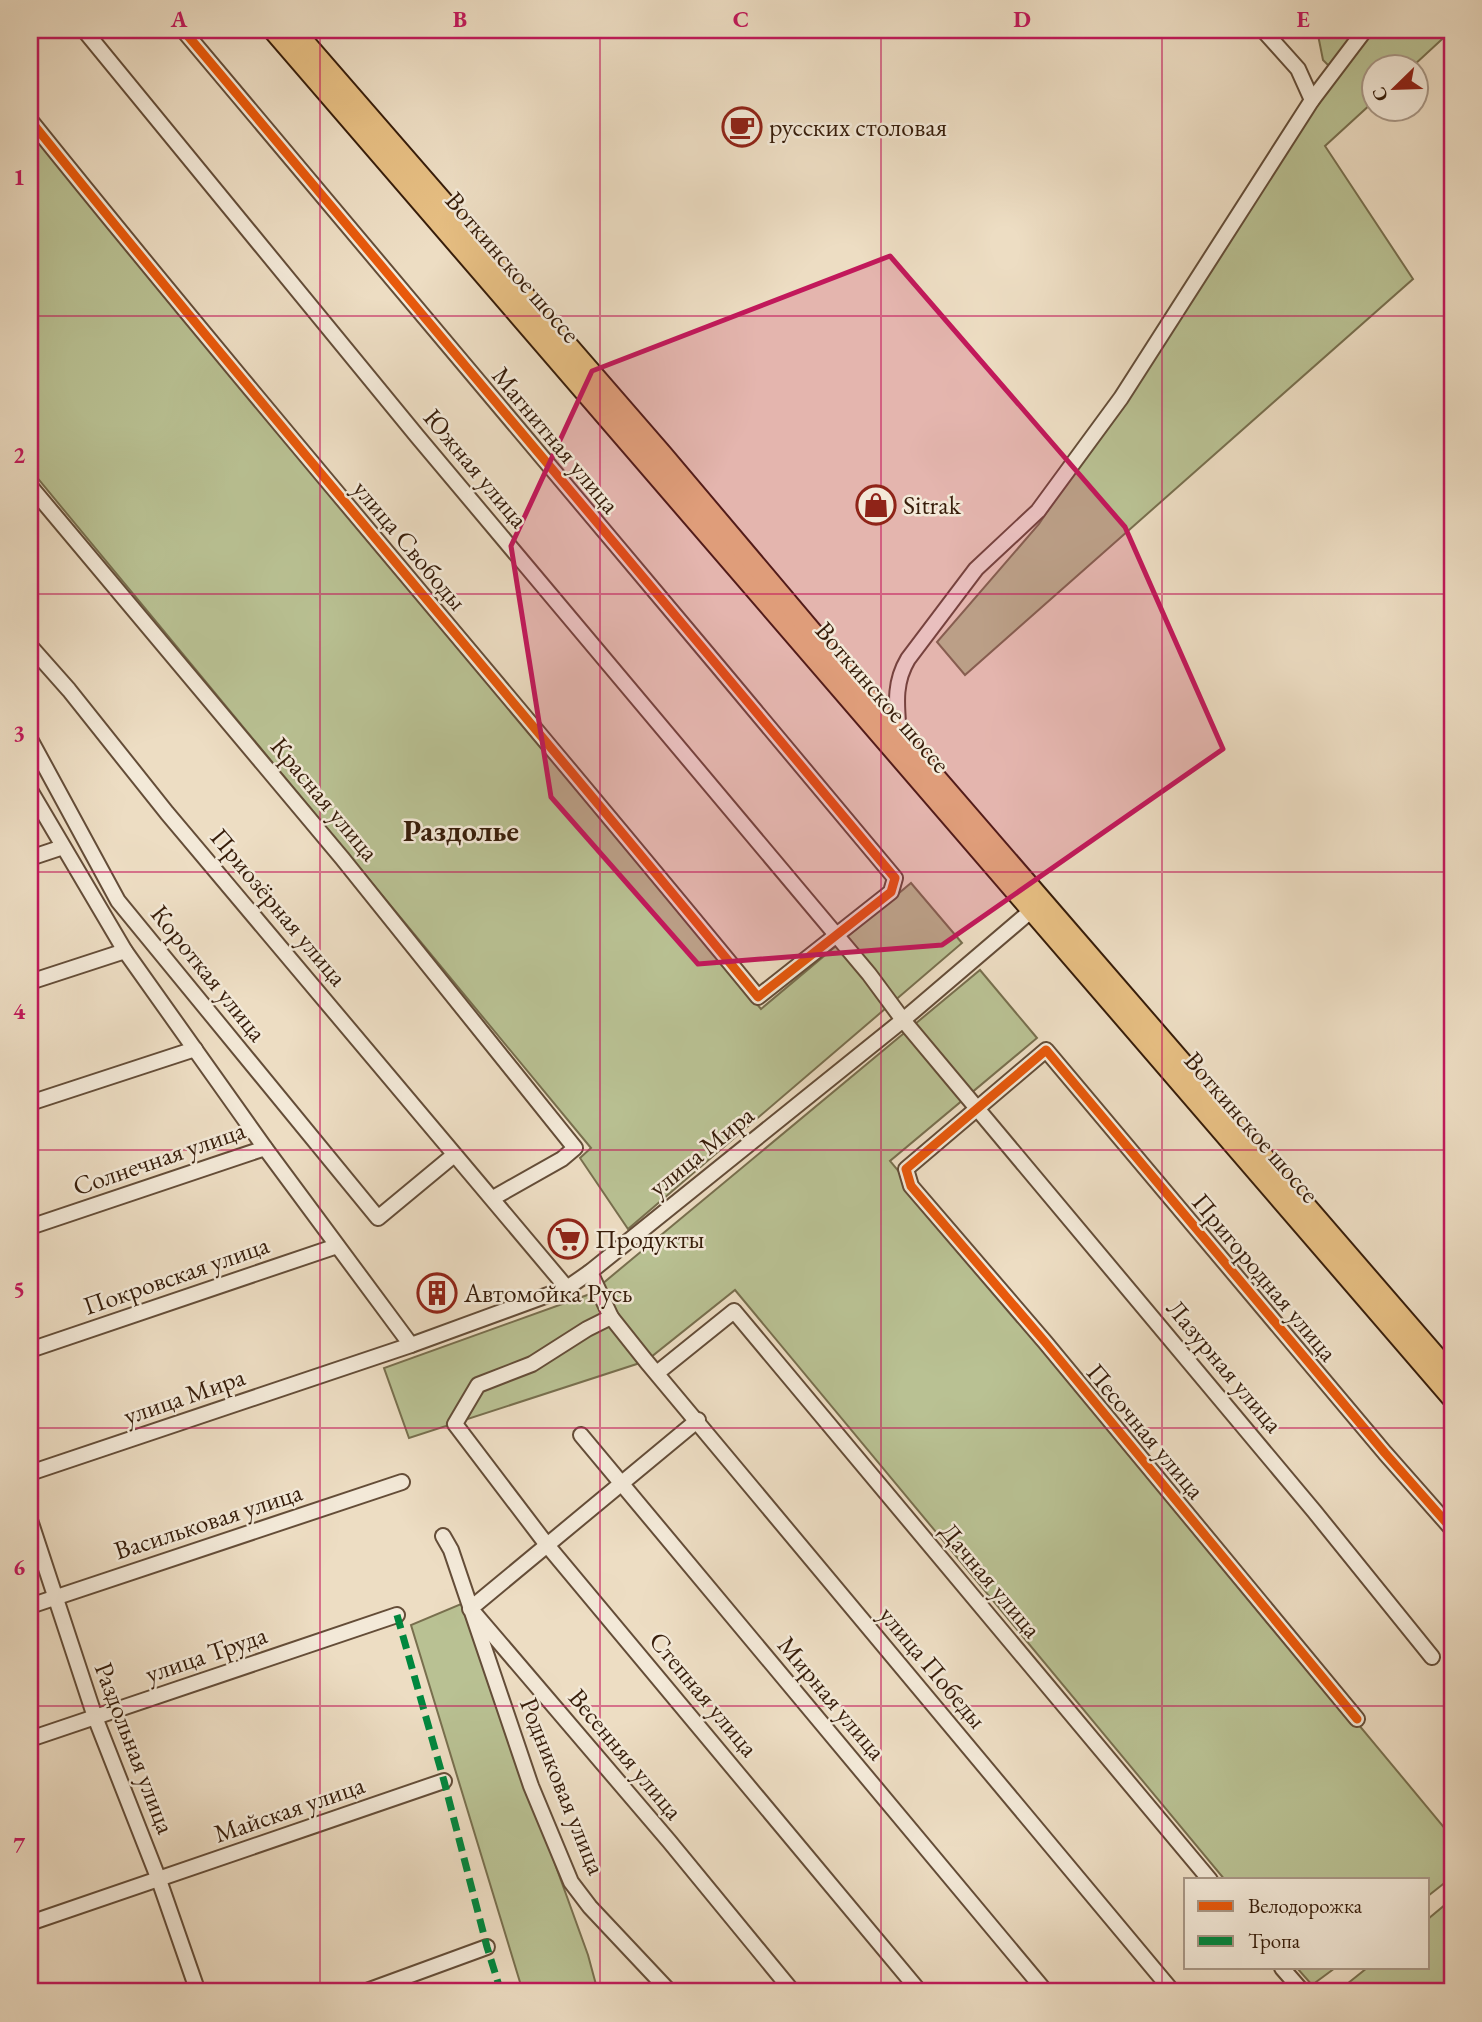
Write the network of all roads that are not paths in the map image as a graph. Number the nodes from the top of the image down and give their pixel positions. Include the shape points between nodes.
1 (84, 30) edge
2 (183, 30) edge
3 (273, 30) edge
4 (293, 30) edge
5 (1264, 30) edge
6 (1365, 30) edge
7 (1312, 100) junction
8 (30, 120) edge
9 (30, 486) edge
10 (30, 646) edge
11 (899, 735) junction
12 (30, 739) edge
13 (30, 790) edge
14 (64, 847) junction
15 (30, 858) edge
16 (1037, 905) junction
17 (834, 936) junction
18 (125, 951) junction
19 (30, 982) edge
20 (903, 1020) junction
21 (195, 1049) junction
22 (30, 1103) edge
23 (978, 1109) junction
24 (265, 1147) junction
25 (454, 1155) junction
26 (493, 1198) junction
27 (30, 1227) edge
28 (337, 1246) junction
29 (590, 1272) junction
30 (567, 1288) junction
31 (611, 1317) junction
32 (411, 1345) junction
33 (30, 1350) edge
34 (657, 1373) junction
35 (1452, 1375) edge
36 (1452, 1398) edge
37 (698, 1420) junction
38 (581, 1436) dead end
39 (30, 1473) edge
40 (402, 1482) dead end
41 (621, 1482) junction
42 (30, 1520) edge
43 (1452, 1530) edge
44 (443, 1536) dead end
45 (547, 1545) junction
46 (55, 1598) junction
47 (30, 1606) edge
48 (470, 1609) junction
49 (397, 1615) dead end
50 (1432, 1657) dead end
51 (95, 1717) junction
52 (1357, 1719) dead end
53 (30, 1739) edge
54 (444, 1782) dead end
55 (1208, 1878) edge
56 (159, 1880) junction
57 (30, 1923) edge
58 (487, 1947) dead end
59 (1283, 1969) edge
60 (1302, 1991) edge
61 (198, 1992) edge
62 (364, 1992) edge
63 (670, 1992) edge
64 (793, 1992) edge
65 (920, 1992) edge
66 (1046, 1992) edge
67 (1173, 1992) edge

1 - 17 street, Южная улица
2 - 17 street, Магнитная улица via 895,878 891,892
3 - 16 main road, Воткинское шоссе
4 - 11 main road, Воткинское шоссе via 663,454
5 - 7 street via 1298,69
6 - 7 street
7 - 11 street via 1121,398 1038,511 976,569 908,659 896,694
8 - 17 street, улица Свободы via 758,996
9 - 26 street, Красная улица via 342,858 575,1148
10 - 25 street, Приозёрная улица
11 - 16 main road, Воткинское шоссе
12 - 25 street, Короткая улица via 118,901 377,1218
13 - 14 street
14 - 15 street
14 - 18 street
16 - 20 street, улица Мира
16 - 35 main road, Воткинское шоссе
16 - 36 main road, Воткинское шоссе
17 - 20 street, Южная улица
18 - 19 street
18 - 21 street
20 - 23 street, Лазурная улица
20 - 29 street, улица Мира
21 - 22 street
21 - 24 street
23 - 43 street, Пригородная улица via 1046,1050
23 - 50 street, Лазурная улица
23 - 52 street, Песочная улица via 906,1169 911,1186
24 - 27 street, Солнечная улица
24 - 28 street
25 - 26 street, Приозёрная улица
26 - 30 street, Приозёрная улица
28 - 32 street
28 - 33 street, Покровская улица
29 - 30 street, улица Мира
29 - 31 street, улица Победы
30 - 32 street, улица Мира
31 - 34 street, улица Победы
31 - 45 street, Степная улица via 532,1364 478,1385 455,1424
32 - 39 street, улица Мира
34 - 37 street, улица Победы
34 - 55 street, Дачная улица via 734,1311
37 - 41 street
37 - 67 street, улица Победы
38 - 41 street, Мирная улица
40 - 46 street, Васильковая улица
41 - 45 street
41 - 66 street, Мирная улица
42 - 46 street, Раздольная улица
44 - 48 street, Весенняя улица
45 - 48 street
45 - 65 street, Степная улица
46 - 47 street, Васильковая улица
46 - 51 street, Раздольная улица
48 - 63 street, Родниковая улица via 531,1786 571,1882
48 - 64 street, Весенняя улица
49 - 51 street, улица Труда
51 - 53 street, улица Труда
51 - 56 street, Раздольная улица
54 - 56 street, Майская улица
56 - 57 street, Майская улица
56 - 61 street, Раздольная улица
58 - 62 street
59 - 60 street

